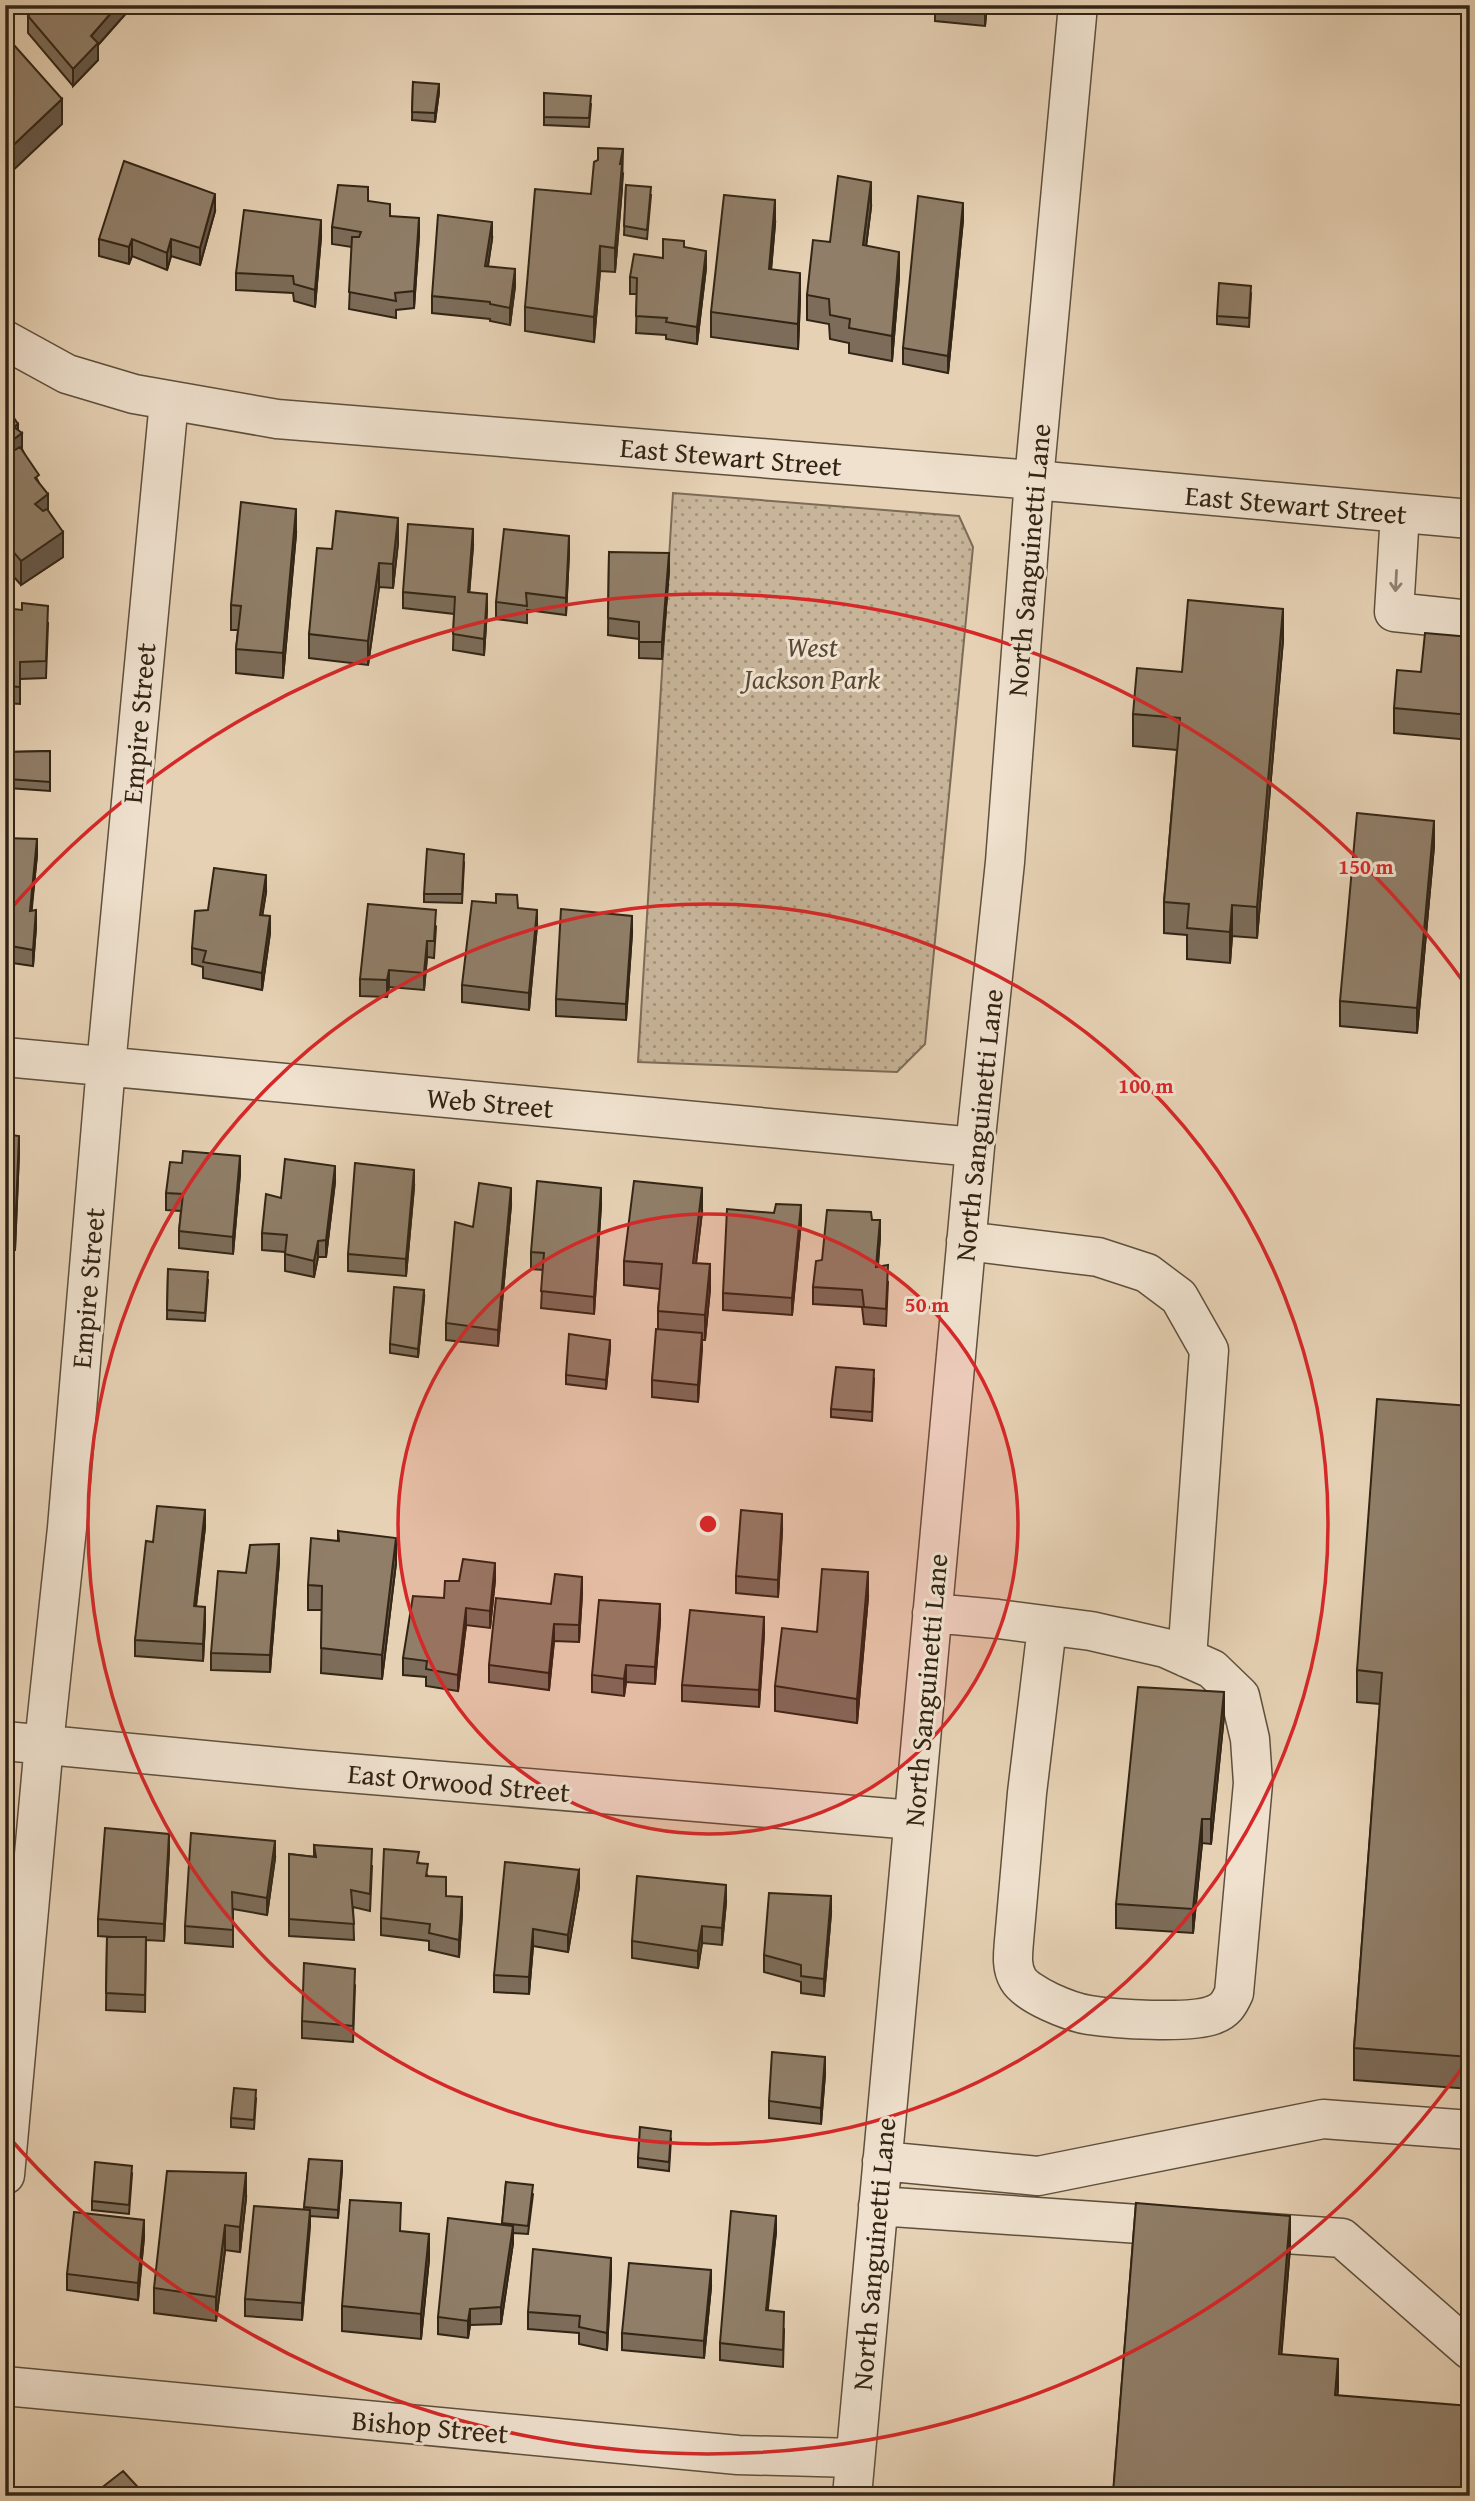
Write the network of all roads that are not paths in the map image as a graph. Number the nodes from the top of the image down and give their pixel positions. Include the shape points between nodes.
1 (1078, 5) edge
2 (5, 340) edge
3 (169, 401) junction
4 (1034, 480) junction
5 (1400, 513) junction
6 (1470, 519) edge
7 (1470, 620) edge
8 (5, 1058) edge
9 (106, 1066) junction
10 (975, 1147) junction
11 (966, 1241) junction
12 (932, 1613) junction
13 (1047, 1627) junction
14 (1187, 1658) junction
15 (5, 1741) edge
16 (44, 1744) junction
17 (913, 1820) junction
18 (1470, 2130) edge
19 (882, 2161) junction
20 (5, 2175) edge
21 (878, 2206) junction
22 (1470, 2350) edge
23 (5, 2386) edge
24 (855, 2458) junction
25 (852, 2496) edge

1 - 4 street, North Sanguinetti Lane
2 - 3 street, East Stewart Street via 67,374
3 - 4 street, East Stewart Street via 277,419
3 - 9 street, Empire Street
4 - 5 street, East Stewart Street
4 - 10 street, North Sanguinetti Lane via 1005,862
5 - 6 street, East Stewart Street
5 -> 7 street via 1394,612
8 - 9 street, Web Street
9 - 10 street, Web Street
9 - 16 street, Empire Street
10 - 11 street, North Sanguinetti Lane
11 - 12 street, North Sanguinetti Lane
11 - 14 street via 1098,1257 1147,1273 1179,1297 1209,1350
12 - 13 street
12 - 17 street, North Sanguinetti Lane
13 - 14 street via 1091,1631 1165,1648
13 - 14 street via 1013,1963 1018,1981 1047,2002 1088,2015 1202,2019 1228,2006 1234,1993 1253,1783 1250,1739 1240,1696 1212,1669
15 - 16 street, East Orwood Street
16 - 17 street, East Orwood Street
16 - 20 street, Empire Street
17 - 19 street, North Sanguinetti Lane
18 - 19 street via 1323,2119 1038,2176
19 - 21 street, North Sanguinetti Lane
21 - 22 street via 1342,2238
21 - 24 street, North Sanguinetti Lane
23 - 24 street, Bishop Street via 738,2455
24 - 25 street, North Sanguinetti Lane

